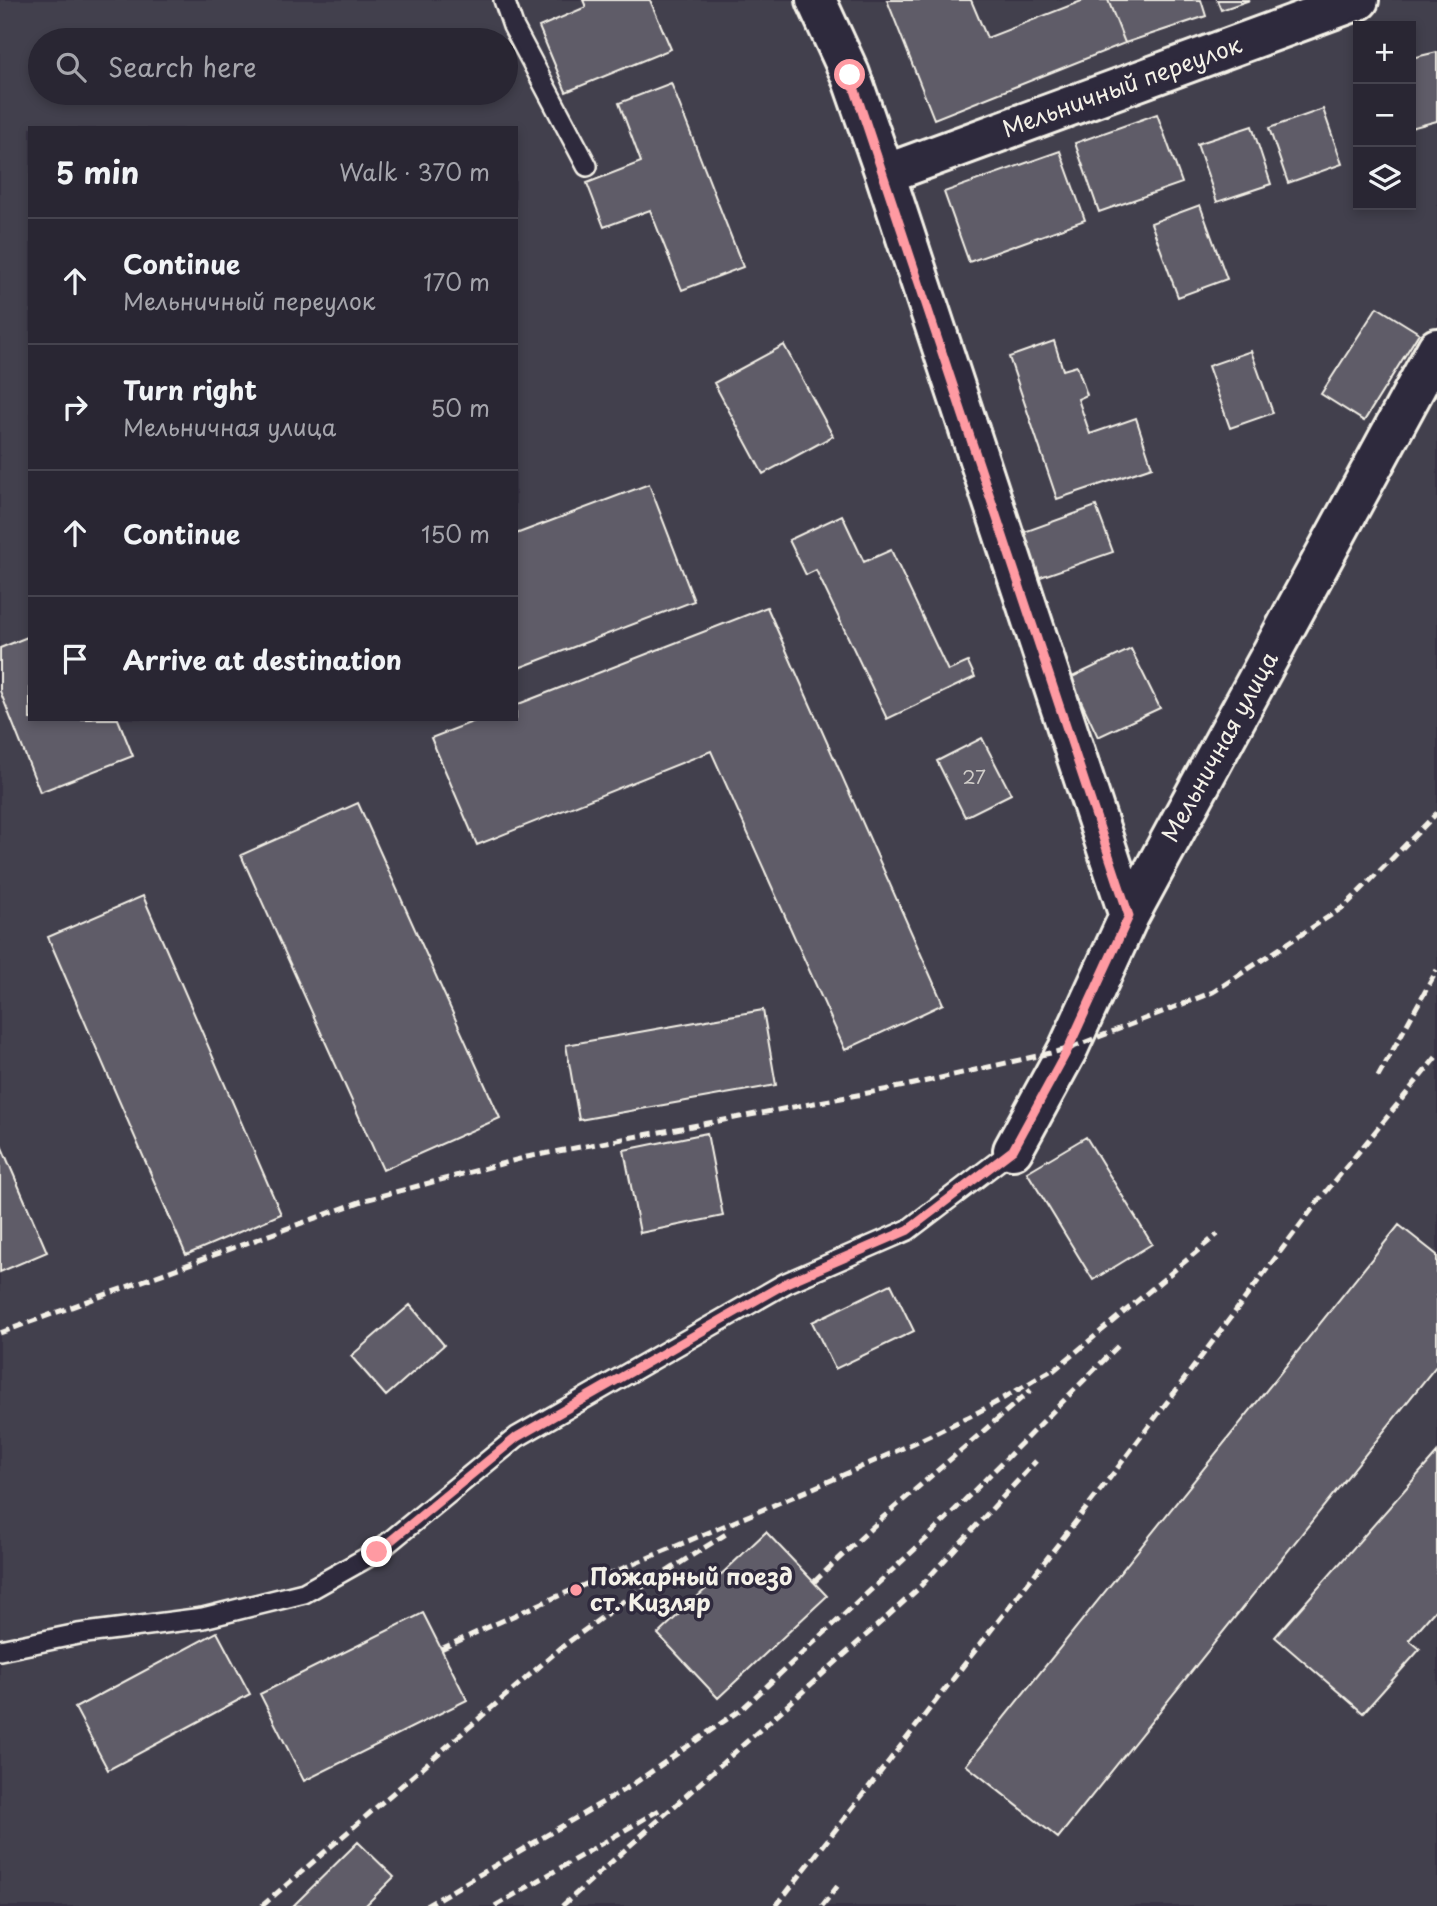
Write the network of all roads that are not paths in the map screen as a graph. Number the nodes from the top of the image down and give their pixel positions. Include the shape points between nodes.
1 (504, 0) edge
2 (816, 0) edge
3 (1359, 0) edge
4 (514, 28) edge
5 (518, 35) edge
6 (587, 166) dead end
7 (885, 174) junction
8 (1437, 348) edge
9 (1129, 916) junction
10 (1013, 1150) joint
11 (0, 1650) edge

1 - 4 lane
2 - 7 street via 850,75
3 - 7 street, Мельничный переулок
5 - 6 lane
7 - 9 street
8 - 9 street, Мельничная улица
9 - 10 street, Мельничная улица via 1068,1049
10 - 11 lane via 908,1230 786,1283 517,1437 377,1552 304,1593 203,1618 79,1634

